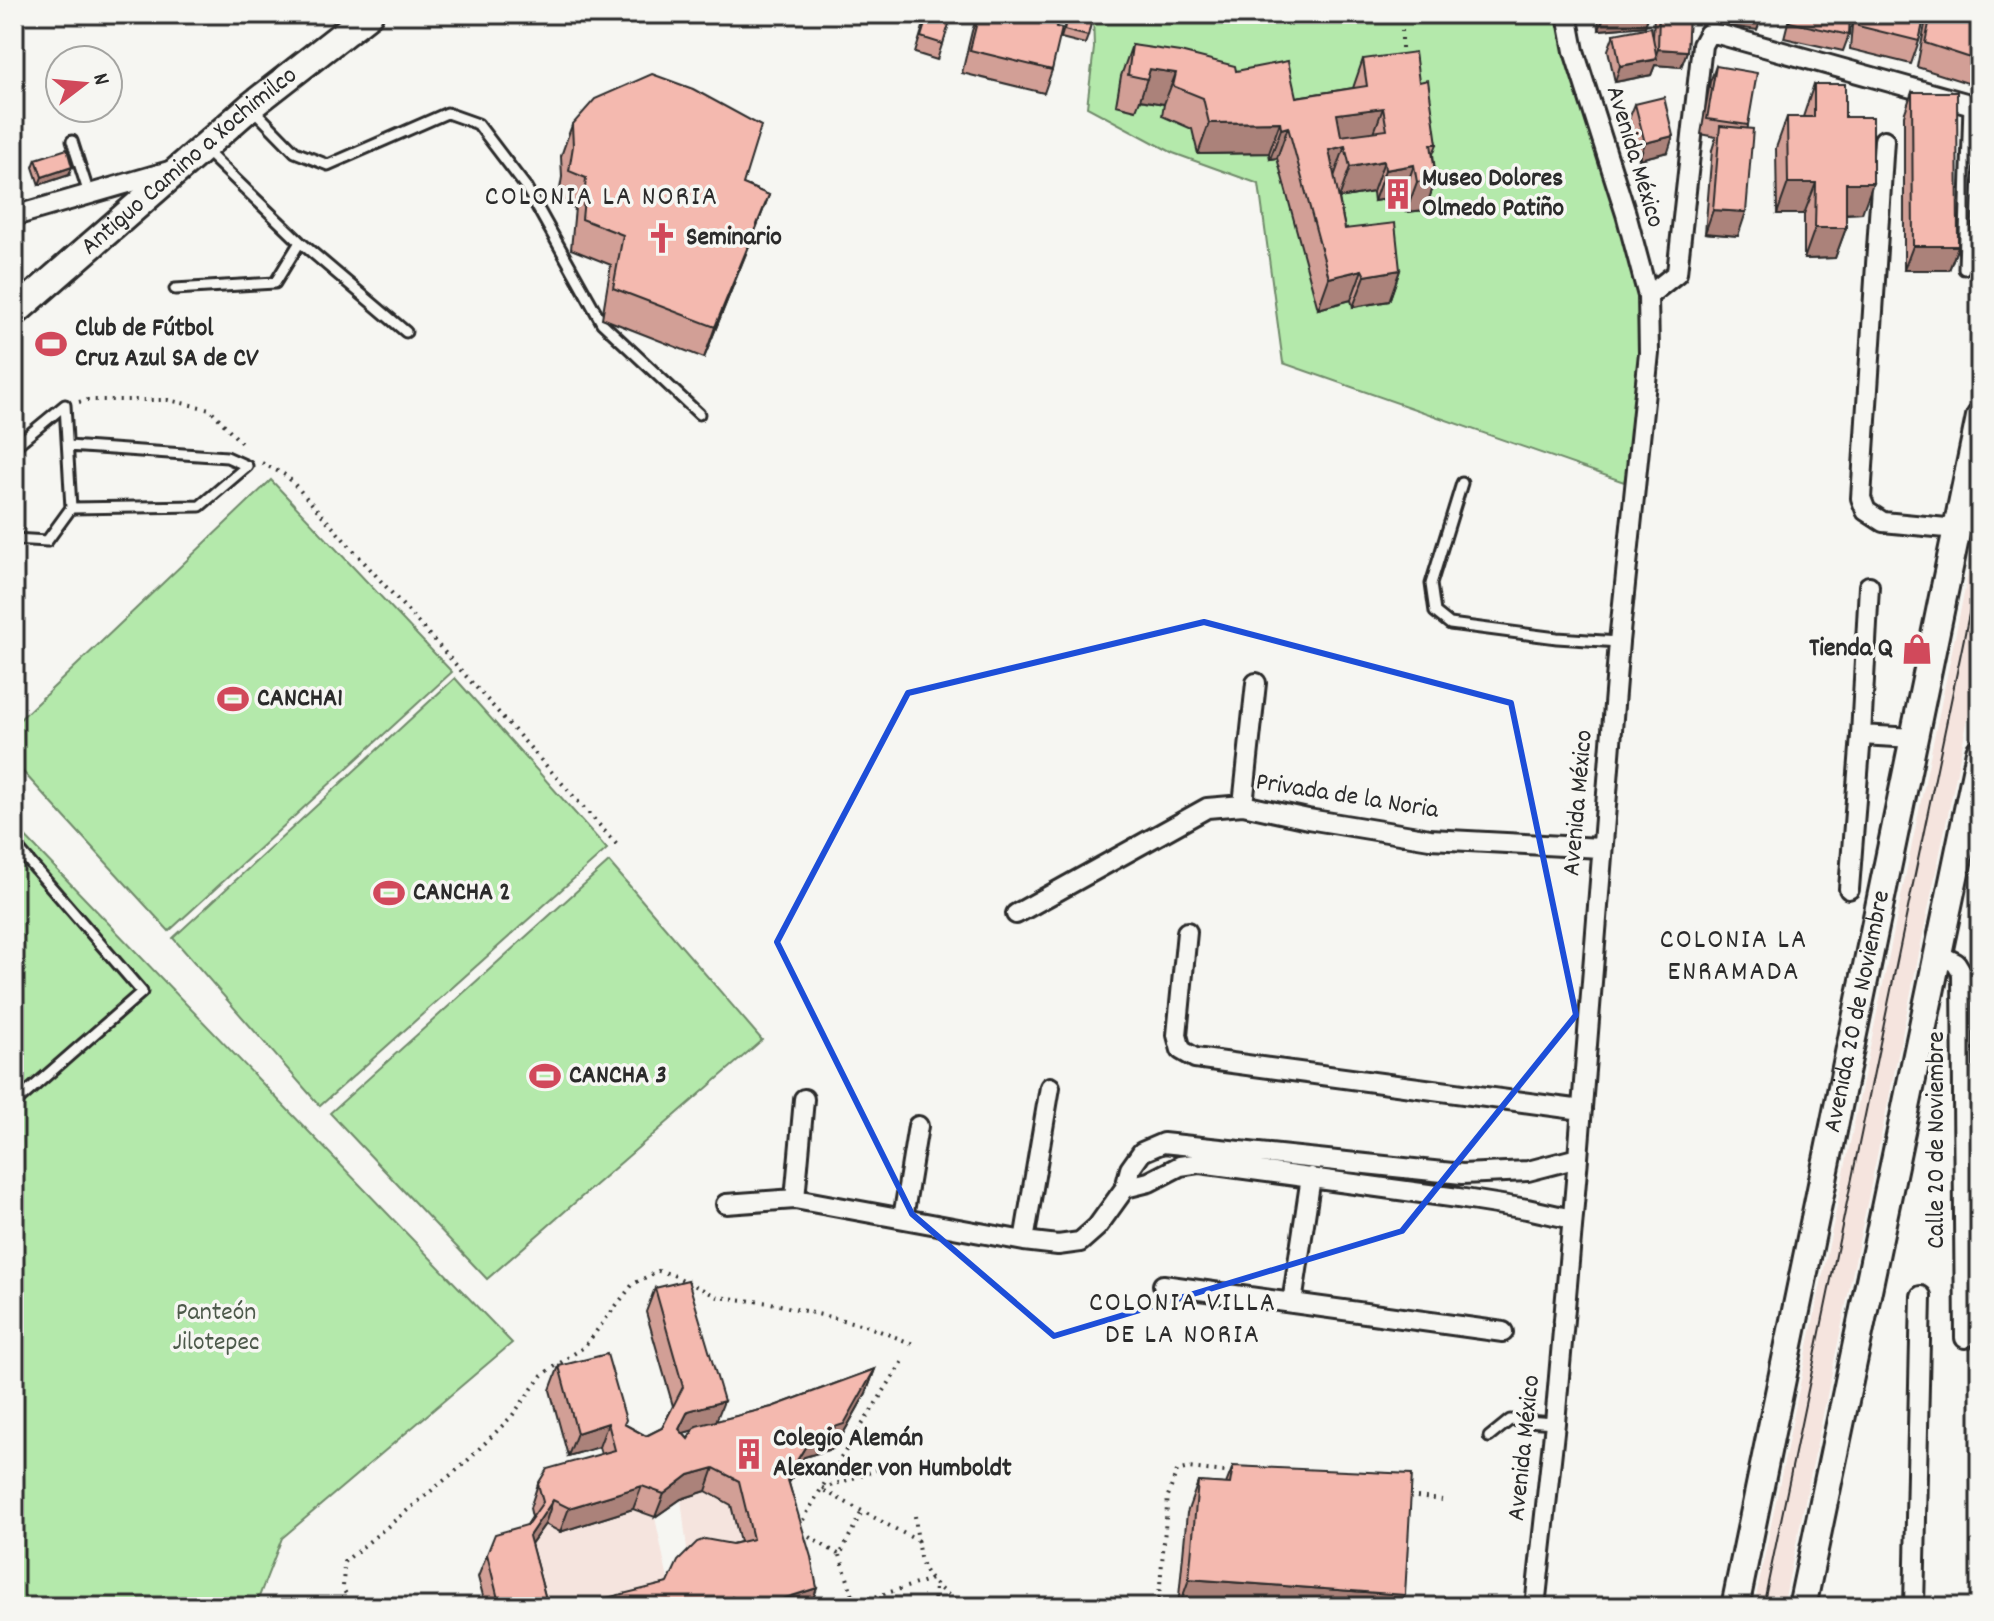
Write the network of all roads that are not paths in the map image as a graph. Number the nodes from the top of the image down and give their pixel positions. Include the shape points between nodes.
1 (369, 14) edge
2 (1567, 14) edge
3 (1974, 105) edge
4 (251, 106) junction
5 (1884, 140) dead end
6 (72, 141) dead end
7 (203, 149) junction
8 (181, 168) junction
9 (89, 194) junction
10 (14, 216) edge
11 (300, 242) junction
12 (1964, 269) dead end
13 (175, 289) dead end
14 (1648, 296) junction
15 (14, 313) edge
16 (406, 332) dead end
17 (699, 414) dead end
18 (1980, 417) edge
19 (68, 446) junction
20 (14, 447) edge
21 (1462, 483) dead end
22 (71, 508) junction
23 (1957, 529) junction
24 (14, 539) edge
25 (1869, 586) dead end
26 (1619, 642) junction
27 (1256, 683) dead end
28 (1861, 735) junction
29 (1914, 738) junction
30 (1980, 752) edge
31 (1243, 805) junction
32 (14, 844) edge
33 (1601, 848) junction
34 (1849, 889) dead end
35 (1016, 914) dead end
36 (1187, 932) dead end
37 (1938, 954) junction
38 (1050, 1087) dead end
39 (804, 1099) dead end
40 (14, 1104) edge
41 (1582, 1110) junction
42 (918, 1126) dead end
43 (1578, 1158) junction
44 (1261, 1162) junction
45 (1375, 1165) junction
46 (1462, 1174) junction
47 (1311, 1177) junction
48 (1371, 1186) junction
49 (1125, 1188) junction
50 (1458, 1198) junction
51 (795, 1199) junction
52 (726, 1204) dead end
53 (903, 1218) junction
54 (1572, 1219) junction
55 (1024, 1241) junction
56 (1163, 1285) dead end
57 (1921, 1296) dead end
58 (1292, 1303) junction
59 (1503, 1332) dead end
60 (1965, 1338) dead end
61 (1555, 1423) junction
62 (1489, 1437) dead end
63 (1535, 1607) edge
64 (1735, 1607) edge
65 (1802, 1607) edge
66 (1914, 1607) edge

1 - 4 main road, Antiguo Camino a Xochimilco
2 - 14 street, Avenida México
3 - 12 lane
3 - 14 street via 1708,34 1702,45 1677,273
4 - 7 main road, Antiguo Camino a Xochimilco
4 - 17 lane via 295,152 328,165 447,113 478,124 526,187 602,323
5 - 23 street via 1861,498 1866,511 1883,522
6 - 9 lane
7 - 8 main road, Antiguo Camino a Xochimilco
7 - 11 lane
8 - 9 street
8 - 15 main road, Antiguo Camino a Xochimilco
9 - 10 street
11 - 13 lane via 275,283
11 - 16 lane
14 - 26 street, Avenida México via 1649,353
18 - 23 main road, Avenida 20 de Noviembre
19 - 20 lane via 65,405
19 - 22 lane
19 - 22 lane via 227,457 247,466 200,506
21 - 26 lane via 1431,584 1435,612 1450,624
22 - 24 lane via 47,541
23 - 29 main road, Avenida 20 de Noviembre
25 - 28 street
26 - 33 street, Avenida México
27 - 31 street
28 - 29 street
28 - 34 street
29 - 64 main road, Avenida 20 de Noviembre
30 - 37 main road
31 - 33 street, Privada de la Noria via 1430,839
31 - 35 street, Privada de la Noria via 1207,808
32 - 40 lane via 142,992
33 - 41 street, Avenida México
36 - 41 street via 1177,1035 1181,1050 1195,1058
37 - 60 street, Calle 20 de Noviembre via 1956,963 1962,973
37 - 65 main road
38 - 55 street
39 - 51 street
41 - 43 street, Avenida México
42 - 53 street
43 - 46 street via 1528,1171
43 - 54 street, Avenida México
44 - 45 street
44 - 47 street
44 - 49 street via 1180,1166
44 - 49 street via 1163,1143 1142,1152
45 - 46 street
45 - 48 street
46 - 50 street
47 - 48 street
47 - 58 street
48 - 50 street
49 - 55 street via 1080,1242
50 - 54 street
51 - 52 street
51 - 53 street
53 - 55 street
54 - 61 street, Avenida México
56 - 58 street
57 - 66 street
58 - 59 street
61 - 62 lane via 1510,1420
61 - 63 street, Avenida México

